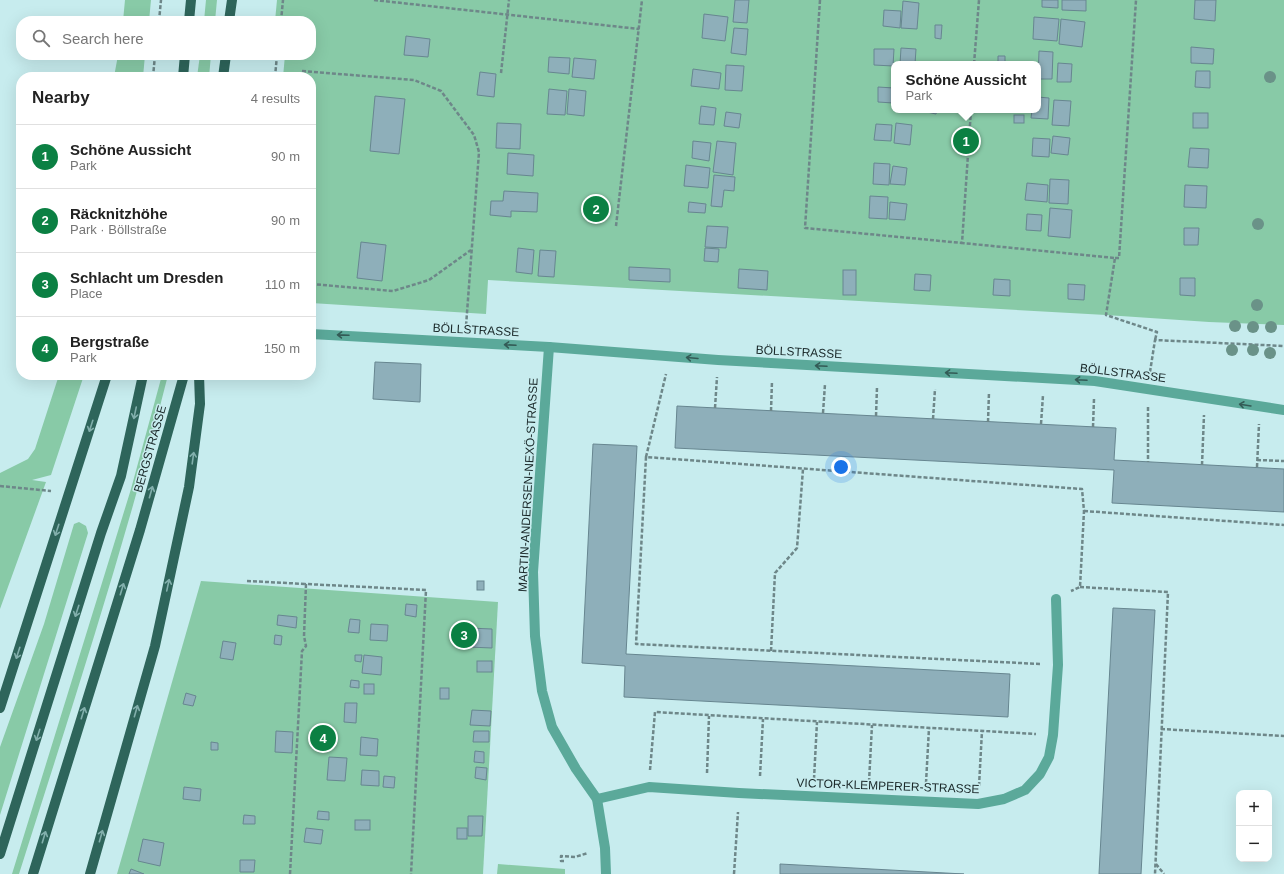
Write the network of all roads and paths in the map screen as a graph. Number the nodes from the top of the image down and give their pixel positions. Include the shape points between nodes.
1 (161, 0) edge
2 (191, 0) edge
3 (232, 0) edge
4 (283, 0) edge
5 (374, 0) edge
6 (509, 0) edge
7 (642, 0) edge
8 (820, 0) edge
9 (979, 0) edge
10 (1136, 0) edge
11 (159, 16) edge
12 (189, 16) edge
13 (230, 16) edge
14 (281, 16) edge
15 (507, 16) junction
16 (639, 29) junction
17 (155, 60) edge
18 (185, 60) edge
19 (225, 60) edge
20 (277, 60) edge
21 (974, 61) edge
22 (153, 72) edge
23 (183, 72) edge
24 (224, 72) edge
25 (275, 72) edge
26 (302, 72) edge
27 (314, 72) edge
28 (316, 72) edge
29 (501, 73) dead end
30 (971, 113) edge
31 (616, 226) dead end
32 (962, 243) junction
33 (471, 250) junction
34 (1115, 258) junction
35 (316, 284) edge
36 (316, 334) edge
37 (1155, 340) junction
38 (465, 342) junction
39 (1284, 346) edge
40 (549, 347) junction
41 (669, 356) junction
42 (718, 360) junction
43 (772, 363) junction
44 (826, 366) junction
45 (878, 369) junction
46 (936, 372) junction
47 (991, 375) junction
48 (1044, 378) junction
49 (105, 380) edge
50 (142, 380) edge
51 (183, 380) edge
52 (199, 380) edge
53 (1095, 381) junction
54 (1147, 388) junction
55 (1204, 398) junction
56 (1259, 407) junction
57 (716, 408) dead end
58 (1284, 410) edge
59 (771, 411) dead end
60 (823, 413) dead end
61 (876, 416) dead end
62 (933, 419) dead end
63 (988, 422) dead end
64 (1041, 424) dead end
65 (1093, 427) dead end
66 (646, 457) junction
67 (1257, 460) junction
68 (1284, 461) edge
69 (1148, 462) dead end
70 (1202, 465) dead end
71 (1257, 468) dead end
72 (803, 469) junction
73 (0, 486) edge
74 (69, 492) junction
75 (1084, 511) junction
76 (1284, 525) edge
77 (247, 581) dead end
78 (306, 584) junction
79 (1080, 587) junction
80 (1056, 599) joint
81 (771, 651) junction
82 (1058, 665) junction
83 (0, 708) edge
84 (709, 716) junction
85 (763, 719) junction
86 (817, 722) junction
87 (872, 725) junction
88 (929, 728) junction
89 (1161, 729) junction
90 (982, 731) junction
91 (1053, 735) junction
92 (1284, 736) edge
93 (649, 787) junction
94 (706, 791) junction
95 (739, 793) junction
96 (759, 794) junction
97 (813, 796) junction
98 (869, 798) junction
99 (598, 799) junction
100 (925, 801) junction
101 (978, 804) junction
102 (605, 848) junction
103 (0, 854) edge
104 (564, 861) dead end
105 (1155, 864) junction
106 (33, 874) edge
107 (90, 874) edge
108 (290, 874) edge
109 (411, 874) edge
110 (606, 874) edge
111 (734, 874) edge
112 (1155, 874) edge
113 (1164, 874) edge

1 - 11 path
2 - 12 main road
3 - 13 main road
4 - 14 path
5 - 15 path
6 - 15 path
7 - 16 path
8 - 32 path via 806,228
9 - 21 path
10 - 34 path via 1119,258
15 - 16 path
15 - 29 path
16 - 31 path
17 - 22 path
18 - 23 main road
19 - 24 main road
20 - 25 path
26 - 27 path
28 - 33 path via 414,80 441,91 474,135 479,152
30 - 32 path
32 - 34 path
33 - 35 path via 429,280 393,291
33 - 38 path
34 - 37 path via 1106,315 1157,332
38 -> 36 street, BÖLLSTRASSE
37 - 39 path
37 - 54 path
40 -> 38 street, BÖLLSTRASSE
40 - 41 street, BÖLLSTRASSE
40 - 99 street, MARTIN-ANDERSEN-NEXÖ-STRASSE via 533,572 535,636 542,691 552,727 576,769
42 -> 41 street, BÖLLSTRASSE
41 - 66 path via 665,386
42 - 43 street, BÖLLSTRASSE
42 - 57 path
44 -> 43 street, BÖLLSTRASSE
43 - 59 path
44 - 45 street, BÖLLSTRASSE
44 - 60 path
45 - 46 street, BÖLLSTRASSE
45 - 61 path
47 -> 46 street, BÖLLSTRASSE
46 - 62 path
47 - 48 street, BÖLLSTRASSE
47 - 63 path
53 -> 48 street, BÖLLSTRASSE
48 - 64 path
49 -> 74 main road
50 -> 103 main road, BERGSTRASSE via 121,476
106 -> 51 main road, BERGSTRASSE via 140,530
107 -> 52 main road via 158,631 189,487 200,404
53 - 54 street, BÖLLSTRASSE
53 - 65 path
54 - 55 street, BÖLLSTRASSE
54 - 69 path
56 -> 55 street, BÖLLSTRASSE
55 - 70 path
56 - 58 street, BÖLLSTRASSE
56 - 67 path
66 - 72 path
66 - 81 path via 636,644
67 - 68 path
67 - 71 path
72 - 75 path via 1082,489
72 - 81 path via 797,548 775,573
73 - 74 path
74 -> 83 main road
75 - 76 path
75 - 79 path
77 - 78 path
78 - 108 path via 306,646 302,651
78 - 109 path via 426,590
79 - 80 path
79 - 89 path via 1168,592
80 - 82 street, VICTOR-KLEMPERER-STRASSE
81 - 82 path
82 - 91 street, VICTOR-KLEMPERER-STRASSE
84 - 85 path
84 - 93 path via 655,712
84 - 94 path
85 - 86 path
85 - 96 path
86 - 87 path
86 - 97 path
87 - 88 path
87 - 98 path
88 - 90 path
88 - 100 path
89 - 92 path
89 - 105 path
90 - 91 path
90 - 101 path
91 - 101 street, VICTOR-KLEMPERER-STRASSE via 1049,757 1040,774 1026,790
93 - 94 street, VICTOR-KLEMPERER-STRASSE
93 - 99 street, VICTOR-KLEMPERER-STRASSE
94 - 95 street, VICTOR-KLEMPERER-STRASSE
95 - 96 street, VICTOR-KLEMPERER-STRASSE
95 - 111 path
96 - 97 street, VICTOR-KLEMPERER-STRASSE
97 - 98 street, VICTOR-KLEMPERER-STRASSE
98 - 100 street, VICTOR-KLEMPERER-STRASSE
99 - 102 street, MARTIN-ANDERSEN-NEXÖ-STRASSE
100 - 101 street, VICTOR-KLEMPERER-STRASSE
102 - 104 path via 575,857 561,856 561,861
102 - 110 street, MARTIN-ANDERSEN-NEXÖ-STRASSE
105 - 112 path
105 - 113 path

